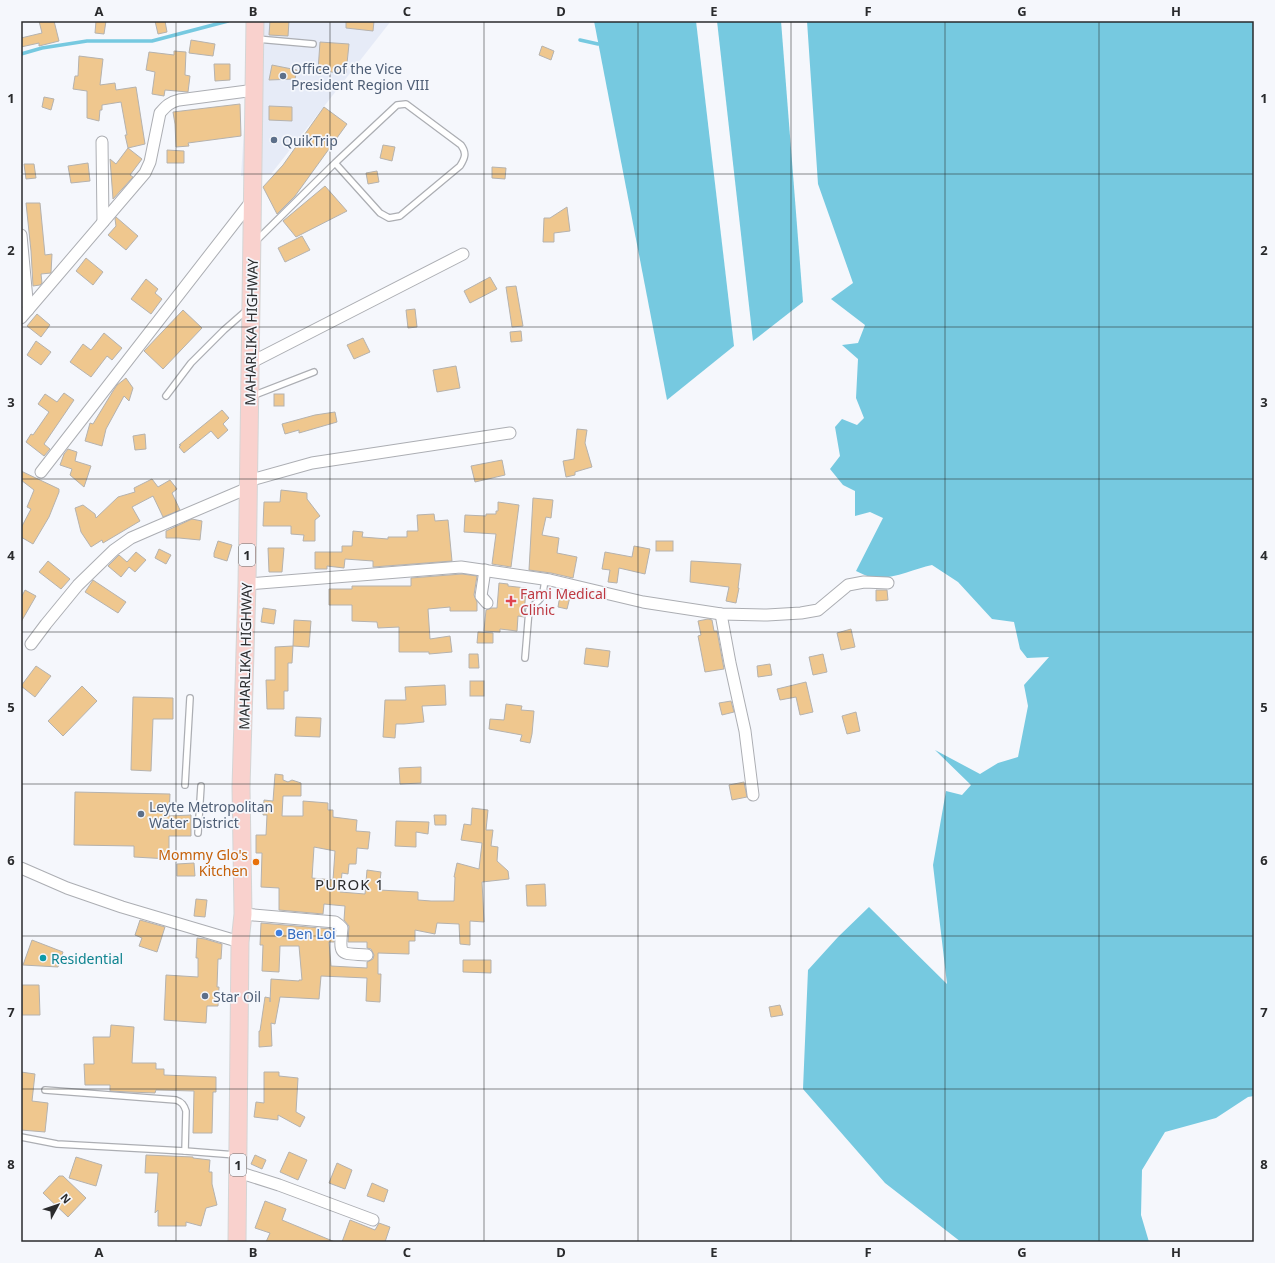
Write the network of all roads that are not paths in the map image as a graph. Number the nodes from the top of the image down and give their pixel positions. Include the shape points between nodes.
1 (255, 21) edge
2 (255, 39) junction
3 (313, 44) dead end
4 (255, 90) junction
5 (102, 142) dead end
6 (335, 163) junction
7 (253, 200) junction
8 (103, 222) junction
9 (21, 235) edge
10 (252, 245) junction
11 (463, 254) dead end
12 (251, 306) junction
13 (25, 314) edge
14 (250, 363) junction
15 (314, 372) dead end
16 (166, 396) dead end
17 (250, 397) junction
18 (510, 433) dead end
19 (41, 472) dead end
20 (248, 485) junction
21 (485, 570) junction
22 (545, 579) junction
23 (888, 583) dead end
24 (247, 584) junction
25 (487, 603) dead end
26 (721, 614) junction
27 (31, 644) dead end
28 (525, 658) dead end
29 (190, 698) dead end
30 (185, 785) dead end
31 (201, 786) dead end
32 (753, 795) dead end
33 (198, 833) dead end
34 (21, 868) edge
35 (243, 914) junction
36 (240, 942) junction
37 (367, 955) dead end
38 (45, 1090) dead end
39 (21, 1137) edge
40 (184, 1151) junction
41 (238, 1164) junction
42 (373, 1220) dead end
43 (237, 1242) edge

1 - 2 main road, MAHARLIKA HIGHWAY / 1
2 - 3 lane
2 - 4 main road, MAHARLIKA HIGHWAY / 1
4 - 7 main road, MAHARLIKA HIGHWAY / 1
4 - 8 street via 179,100 165,107 160,113 145,173
5 - 8 street
6 - 6 lane via 392,109 397,105 406,104 462,145 465,156 460,166 400,216 389,218 380,213
6 - 10 lane
7 - 10 main road, MAHARLIKA HIGHWAY / 1
7 - 19 street
8 - 13 street
9 - 13 street
10 - 12 main road, MAHARLIKA HIGHWAY / 1
11 - 14 street
12 - 14 main road, MAHARLIKA HIGHWAY / 1
12 - 16 lane via 190,363
14 - 17 main road, MAHARLIKA HIGHWAY / 1
15 - 17 lane
17 - 20 main road, MAHARLIKA HIGHWAY / 1
18 - 20 street via 312,463
20 - 24 main road, MAHARLIKA HIGHWAY / 1
20 - 27 street via 131,538 114,550 78,585
21 - 22 street
21 - 24 street via 461,567
21 - 25 street via 481,596
22 - 26 street via 643,602
22 - 28 lane via 543,594 528,610
23 - 26 street via 864,582 848,585 818,610 767,615
24 - 35 main road, MAHARLIKA HIGHWAY / 1 via 242,787
26 - 32 street via 744,732
29 - 30 lane
31 - 33 lane
34 - 36 street via 67,888 122,907
35 - 36 main road, MAHARLIKA HIGHWAY / 1
35 - 37 street via 335,922 342,928 342,951
36 - 41 main road, MAHARLIKA HIGHWAY / 1
38 - 40 lane via 180,1101 186,1111
39 - 40 lane via 57,1144
40 - 41 lane
41 - 42 street via 279,1185
41 - 43 main road, MAHARLIKA HIGHWAY / 1

